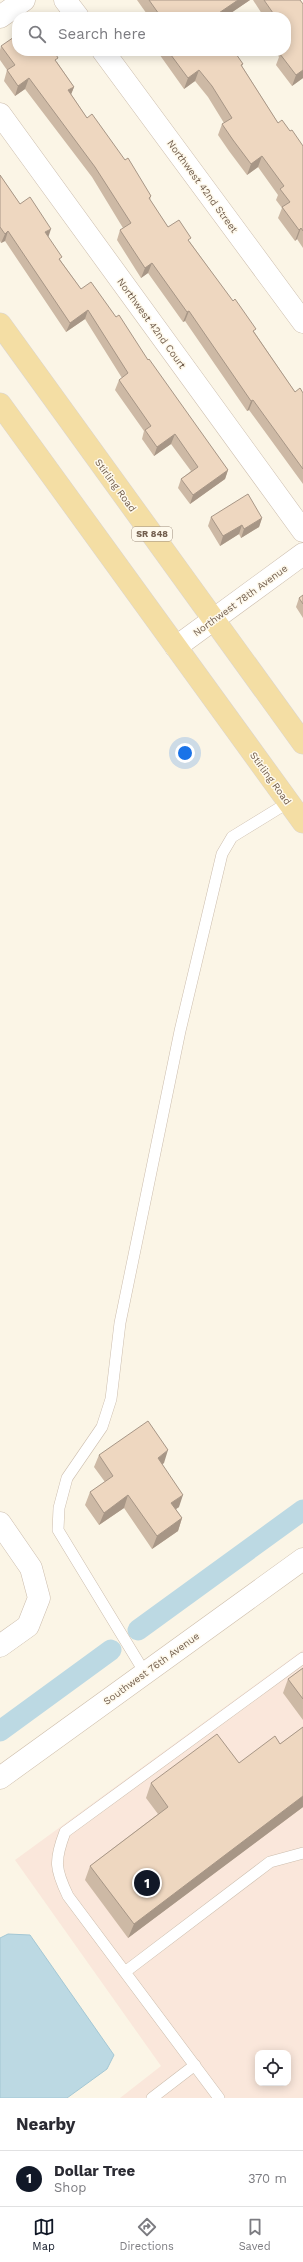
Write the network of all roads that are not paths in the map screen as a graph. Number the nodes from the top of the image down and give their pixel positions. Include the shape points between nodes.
1 (24, 0) edge
2 (65, 0) edge
3 (74, 12) edge
4 (0, 17) edge
5 (107, 56) edge
6 (0, 114) edge
7 (303, 322) edge
8 (0, 324) edge
9 (0, 404) edge
10 (303, 531) edge
11 (303, 554) edge
12 (214, 620) junction
13 (176, 647) junction
14 (303, 743) edge
15 (289, 802) junction
16 (303, 822) edge
17 (0, 1523) edge
18 (303, 1559) edge
19 (0, 1646) edge
20 (303, 1658) edge
21 (145, 1673) junction
22 (0, 1778) edge
23 (303, 1853) edge
24 (125, 1972) junction
25 (194, 2065) junction
26 (152, 2098) edge
27 (219, 2098) edge

1 - 4 street
2 - 3 street
5 - 7 street, Northwest 42nd Street
6 - 10 street, Northwest 42nd Court
8 - 12 main road, Stirling Road / SR 848
9 - 13 main road, Stirling Road
11 - 12 street, Northwest 78th Avenue
12 - 13 street, Northwest 78th Avenue
12 - 14 main road, Stirling Road / SR 848
13 - 15 main road, Stirling Road
15 - 16 main road, Stirling Road
15 - 21 lane via 232,837 222,854 180,1031 120,1323 111,1399 102,1428 67,1478 59,1508 58,1530
17 - 19 street via 31,1568 39,1598 28,1626
18 - 21 street, Southwest 76th Avenue
20 - 24 lane via 65,1832 56,1855 59,1878 68,1896
21 - 22 street, Southwest 76th Avenue
23 - 24 lane via 270,1862
24 - 25 lane
25 - 26 lane
25 - 27 lane

